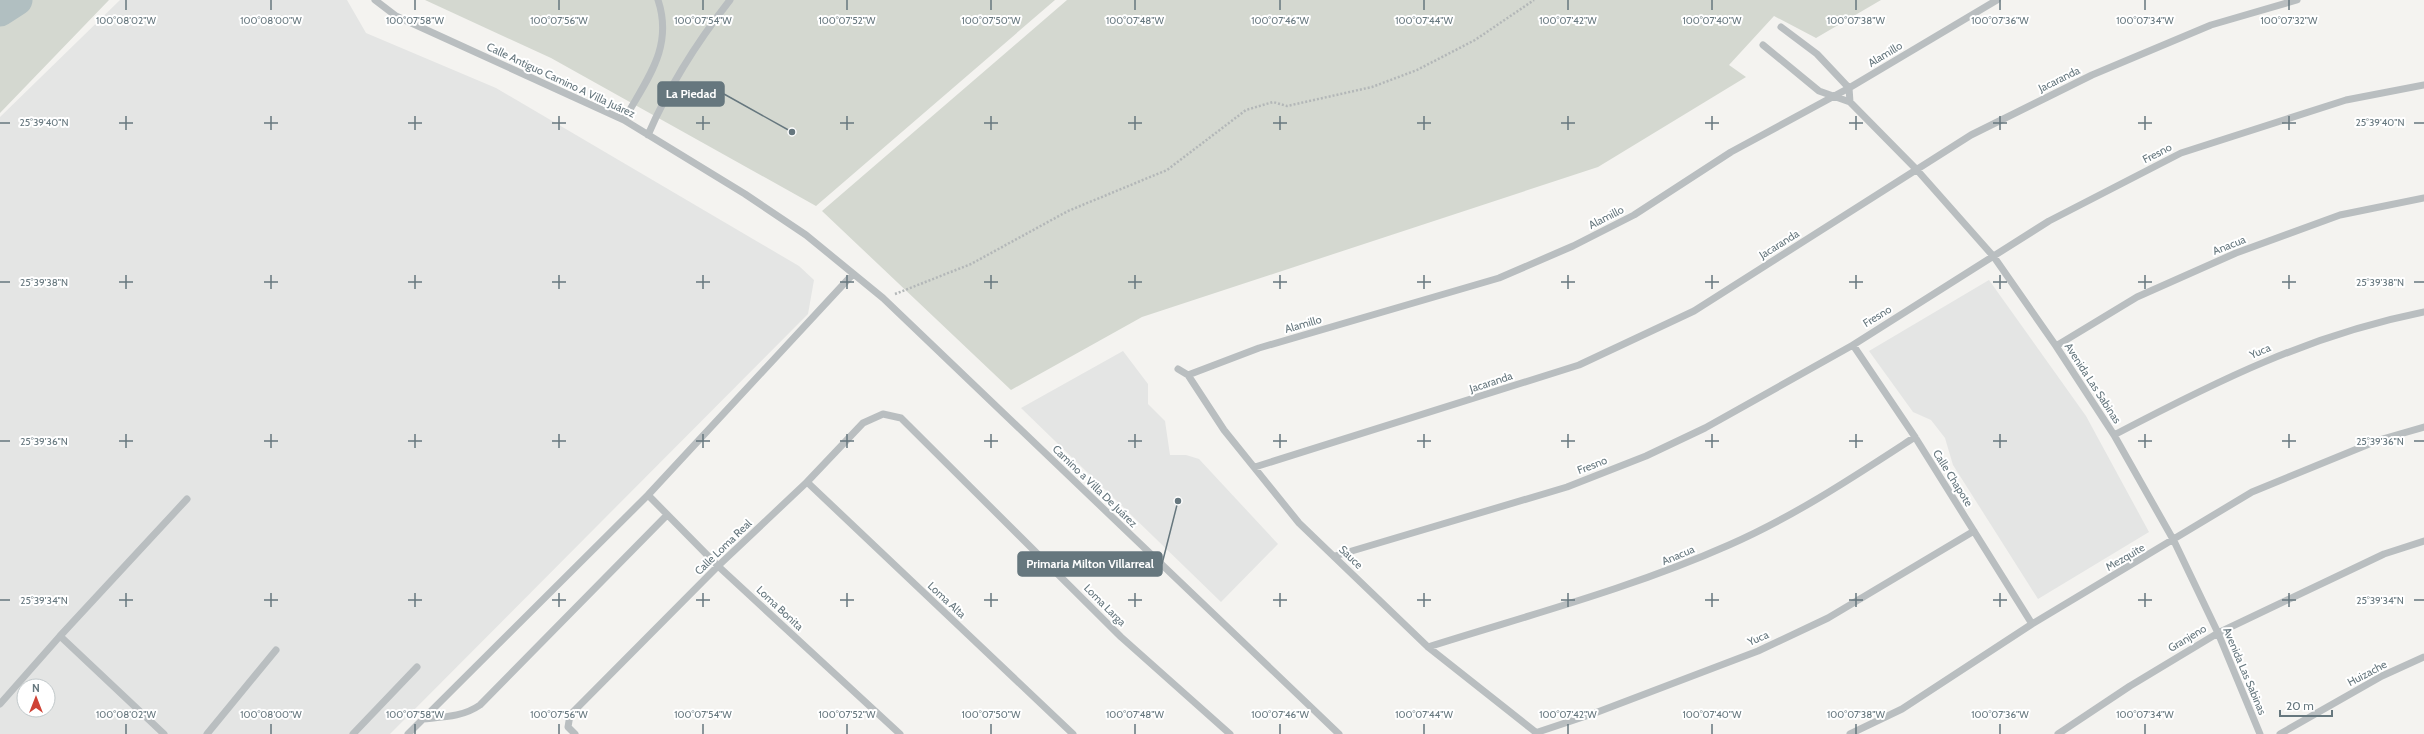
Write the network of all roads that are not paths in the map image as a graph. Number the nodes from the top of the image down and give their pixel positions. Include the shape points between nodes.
1 (375, 0) edge
2 (658, 0) edge
3 (730, 0) edge
4 (1998, 0) edge
5 (2297, 0) edge
6 (1781, 27) dead end
7 (1763, 45) dead end
8 (2424, 85) edge
9 (1849, 88) junction
10 (1831, 98) junction
11 (1850, 102) junction
12 (624, 120) junction
13 (648, 135) junction
14 (1917, 170) junction
15 (2424, 198) edge
16 (833, 257) joint
17 (1994, 257) junction
18 (853, 274) junction
19 (2424, 312) edge
20 (1853, 345) junction
21 (2056, 346) junction
22 (1178, 369) dead end
23 (1188, 375) junction
24 (901, 418) joint
25 (2424, 427) edge
26 (2114, 435) junction
27 (1915, 437) junction
28 (1255, 467) junction
29 (807, 482) junction
30 (648, 495) junction
31 (187, 499) dead end
32 (667, 515) junction
33 (1974, 531) junction
34 (2174, 541) junction
35 (2424, 541) edge
36 (1335, 556) junction
37 (718, 566) junction
38 (2032, 624) junction
39 (2218, 633) junction
40 (60, 636) junction
41 (1428, 647) junction
42 (276, 650) dead end
43 (2424, 657) edge
44 (418, 667) dead end
45 (0, 704) edge
46 (424, 719) junction
47 (1536, 733) edge
48 (2260, 733) edge
49 (164, 734) edge
50 (206, 734) edge
51 (353, 734) edge
52 (408, 734) edge
53 (575, 734) edge
54 (900, 734) edge
55 (1073, 734) edge
56 (1230, 734) edge
57 (1340, 734) edge
58 (1850, 734) edge
59 (2058, 734) edge
60 (2280, 734) edge

1 - 12 street, Calle Antiguo Camino A Villa Juárez via 396,16
2 - 12 street via 663,14 663,45
3 - 13 street via 677,75
4 - 9 street, Alamillo
5 - 14 street, Jacaranda via 2211,25 2092,75 1971,135
6 - 9 street via 1817,54
7 - 10 street via 1794,73
8 - 17 street, Fresno via 2346,100 2181,153 2049,221
9 - 10 street, Alamillo
9 - 11 street
10 - 11 street
10 - 23 street, Alamillo via 1732,152 1634,215 1566,249 1499,278 1259,348
11 - 14 street, Avenida Las Sabinas
12 - 13 street, Calle Antiguo Camino A Villa Juárez
13 - 16 street, Calle Antiguo Camino A Villa Juárez via 745,194 806,235
14 - 17 street, Avenida Las Sabinas
14 - 28 street, Jacaranda via 1694,310 1579,365
15 - 21 street, Anacua via 2340,215 2236,253 2137,297
16 - 18 street, Camino a Villa De Juárez
17 - 20 street, Fresno
17 - 21 street, Avenida Las Sabinas
18 - 30 street
18 - 57 street, Camino a Villa De Juárez via 883,298
19 - 26 street, Yuca via 2374,322 2288,350 2203,388
20 - 27 street, Calle Chapote
20 - 36 street, Fresno via 1705,428 1646,456 1567,487
21 - 26 street, Avenida Las Sabinas
22 - 23 street, Sauce
23 - 28 street, Sauce via 1224,430
24 - 29 street, Calle Loma Real via 883,414 863,423
24 - 56 street, Loma Larga via 1122,637
25 - 34 street, Mezquite via 2379,440 2252,492
26 - 34 street, Avenida Las Sabinas
27 - 33 street, Calle Chapote
27 - 41 street, Anacua via 1802,510 1724,548 1656,576
28 - 36 street, Sauce via 1300,523
29 - 37 street, Calle Loma Real
29 - 55 street, Loma Alta
30 - 32 street, Loma Bonita
30 - 46 street
31 - 40 street
32 - 37 street, Loma Bonita
32 - 46 street via 480,705 460,715
33 - 38 street, Calle Chapote
33 - 47 street, Yuca via 1828,618 1766,647
34 - 38 street, Mezquite
34 - 39 street, Avenida Las Sabinas
35 - 39 street, Granjeno via 2384,554
36 - 41 street, Sauce
37 - 53 street, Calle Loma Real via 570,715 568,727
37 - 54 street, Loma Bonita
38 - 58 street, Mezquite via 1902,709
39 - 48 street, Avenida Las Sabinas
39 - 59 street, Granjeno via 2130,686
40 - 45 street
40 - 49 street
41 - 47 street, Sauce
42 - 50 street
43 - 60 street, Huizache via 2382,676
44 - 51 street
46 - 52 street

